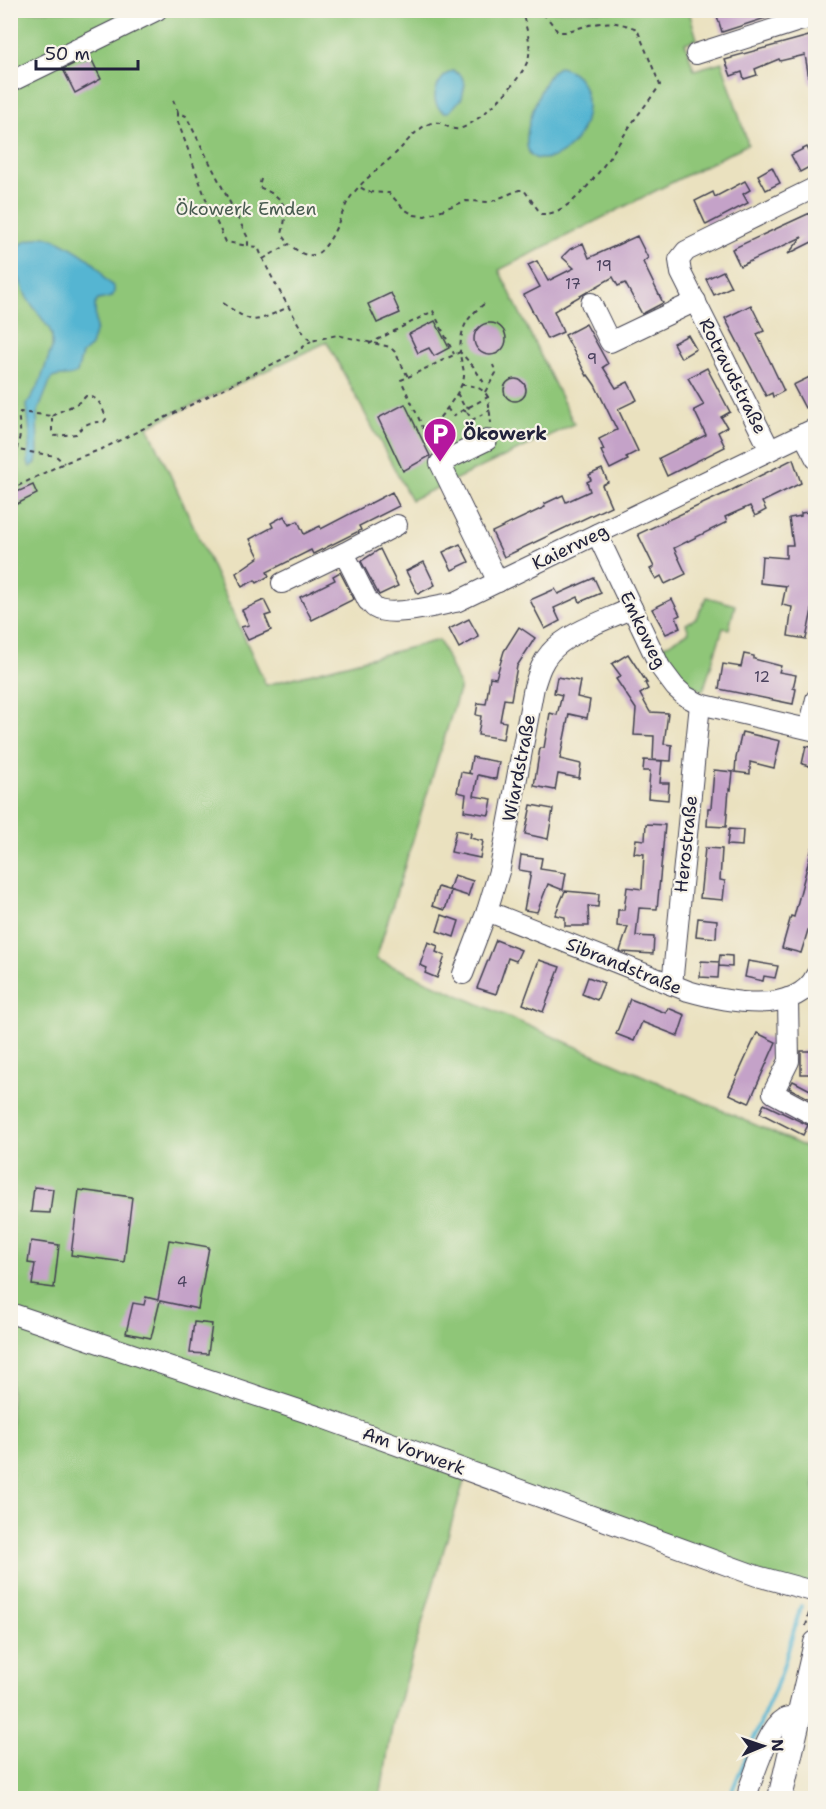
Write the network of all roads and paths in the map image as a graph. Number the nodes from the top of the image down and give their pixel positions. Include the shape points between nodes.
1 (157, 10) edge
2 (816, 18) edge
3 (696, 54) dead end
4 (10, 82) edge
5 (173, 100) dead end
6 (178, 112) junction
7 (261, 179) dead end
8 (360, 187) junction
9 (816, 187) edge
10 (289, 244) junction
11 (248, 246) junction
12 (263, 259) junction
13 (696, 302) junction
14 (223, 303) dead end
15 (591, 303) dead end
16 (484, 304) dead end
17 (289, 307) junction
18 (311, 341) junction
19 (369, 344) junction
20 (460, 352) junction
21 (454, 354) junction
22 (493, 365) dead end
23 (408, 377) junction
24 (461, 385) junction
25 (486, 386) junction
26 (485, 392) junction
27 (457, 393) junction
28 (488, 397) junction
29 (464, 406) junction
30 (447, 407) junction
31 (469, 407) junction
32 (463, 410) junction
33 (490, 410) junction
34 (467, 412) junction
35 (52, 416) junction
36 (809, 431) edge
37 (426, 432) junction
38 (487, 440) joint
39 (770, 450) junction
40 (816, 459) edge
41 (64, 463) junction
42 (440, 463) junction
43 (10, 490) edge
44 (397, 525) dead end
45 (597, 534) junction
46 (344, 553) junction
47 (498, 582) junction
48 (282, 583) dead end
49 (632, 608) junction
50 (816, 699) edge
51 (700, 704) junction
52 (812, 730) edge
53 (487, 911) junction
54 (463, 974) dead end
55 (816, 975) edge
56 (672, 985) junction
57 (788, 998) junction
58 (812, 1114) dead end
59 (10, 1313) edge
60 (816, 1592) edge
61 (816, 1643) edge
62 (805, 1713) edge
63 (751, 1798) edge
64 (780, 1798) edge

1 - 4 street
2 - 3 street
5 - 6 path
6 - 11 path via 186,116 248,238
6 - 11 path via 178,122 226,242
7 - 10 path via 259,187 277,194 282,202 286,219 282,234
8 - 8 path via 414,134 433,122 460,128 482,117 501,98 527,66 530,54 523,15 535,11 543,14 558,32 603,21 637,29 660,85 598,173 558,211 541,214 524,190 490,202 466,201 435,214 414,215 389,193 368,192
8 - 10 path via 323,249 313,255 303,254
9 - 13 street, Rotraudstraße via 686,251 679,260 681,273
10 - 12 path
11 - 12 path via 258,247
12 - 17 path
13 - 15 street, Rotraudstraße via 610,342
13 - 39 street, Rotraudstraße
14 - 17 path via 249,320
16 - 20 path via 469,316 461,334
17 - 18 path
18 - 19 path via 337,335
18 - 41 path via 295,353 102,449
19 - 21 path via 433,311
19 - 23 path via 390,347
20 - 21 path
20 - 24 path via 465,377
20 - 25 path
21 - 23 path
22 - 25 path via 496,373
23 - 37 path via 401,381
24 - 26 path
24 - 27 path
25 - 26 path
26 - 28 path
27 - 29 path
27 - 30 path
28 - 31 path
28 - 33 path
29 - 31 path
29 - 32 path
30 - 32 path via 453,416
30 - 37 path
31 - 34 path
32 - 34 path
33 - 34 path via 471,420
33 - 38 path
35 - 35 path via 55,436 76,434 84,424 106,419 103,408 90,395
35 - 41 path via 20,412 17,450 56,456
36 - 39 street, Kaierweg
36 - 40 street
37 - 42 path
38 - 42 street
39 - 45 street, Kaierweg
41 - 43 path
42 - 47 street
44 - 46 street
45 - 47 street, Kaierweg
45 - 49 street, Emkoweg
46 - 47 street, Kaierweg via 368,601 381,610 456,602
46 - 48 street
49 - 51 street, Emkoweg via 660,667 675,687
49 - 53 street, Wiardstraße via 563,641 540,667 500,868
50 - 52 street
51 - 52 street, Emkoweg
51 - 56 street, Herostraße
53 - 54 street, Wiardstraße
53 - 56 street, Sibrandstraße
55 - 57 street via 811,985
56 - 57 street, Sibrandstraße via 740,1003
57 - 58 street via 789,1062 773,1094
59 - 60 street, Am Vorwerk via 320,1417 757,1576
61 - 62 main road
62 - 63 street via 783,1719 771,1733 748,1788
62 - 64 main road

